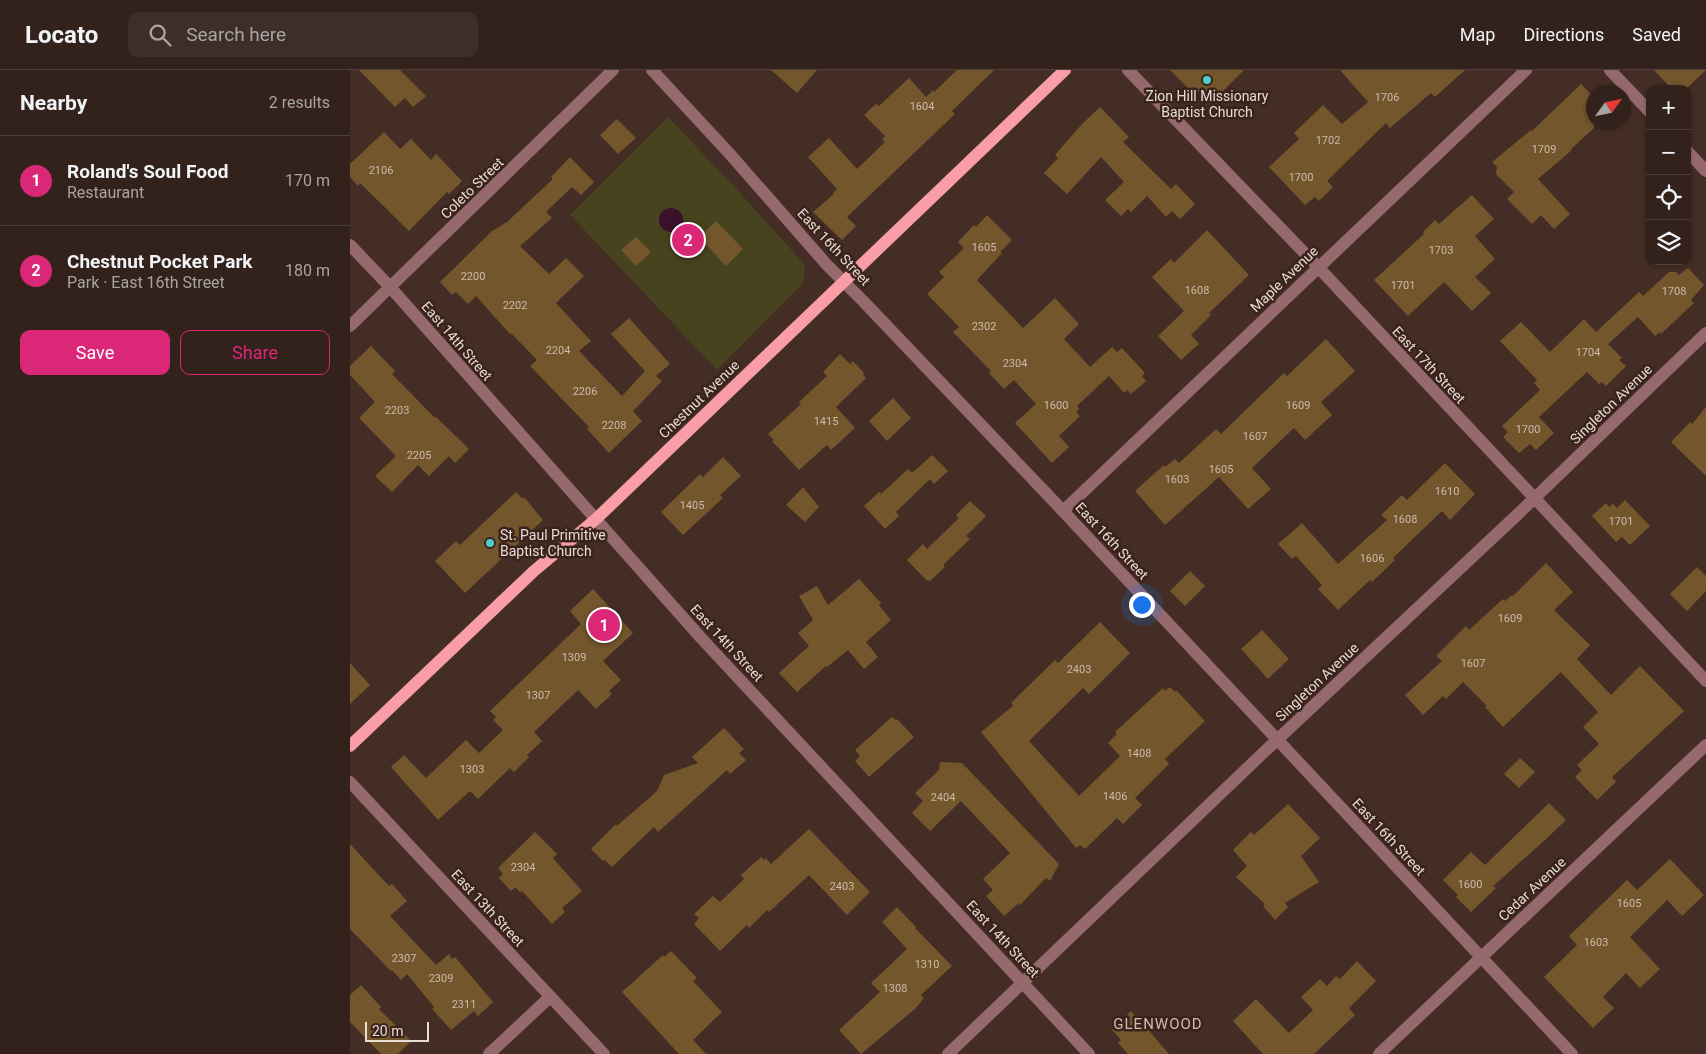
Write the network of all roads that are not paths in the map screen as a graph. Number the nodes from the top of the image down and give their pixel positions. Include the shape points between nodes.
1 (613, 70) edge
2 (652, 70) edge
3 (1065, 70) edge
4 (1128, 70) edge
5 (1526, 70) edge
6 (1610, 70) edge
7 (1646, 108) edge
8 (1691, 155) edge
9 (1706, 171) edge
10 (350, 245) edge
11 (1318, 267) junction
12 (844, 282) junction
13 (391, 288) junction
14 (350, 326) edge
15 (1706, 332) edge
16 (1534, 499) junction
17 (1063, 511) junction
18 (596, 519) junction
19 (1706, 681) edge
20 (1277, 740) junction
21 (1706, 745) edge
22 (350, 746) edge
23 (350, 782) edge
24 (1482, 958) junction
25 (1024, 983) junction
26 (550, 997) junction
27 (489, 1054) edge
28 (604, 1054) edge
29 (948, 1054) edge
30 (1089, 1054) edge
31 (1379, 1054) edge
32 (1572, 1054) edge

1 - 13 street, Coleto Street
2 - 12 street, East 16th Street
3 - 12 main road, Chestnut Avenue
4 - 11 street, East 17th Street
5 - 11 street, Maple Avenue
6 - 7 street
8 - 9 street
10 - 13 street, East 14th Street
11 - 16 street, East 17th Street
11 - 17 street, Maple Avenue
12 - 17 street, East 16th Street
12 - 18 main road, Chestnut Avenue
13 - 14 street, Coleto Street
13 - 18 street, East 14th Street
15 - 16 street, Singleton Avenue
16 - 19 street, East 17th Street
16 - 20 street, Singleton Avenue
17 - 20 street, East 16th Street
18 - 22 main road, Chestnut Avenue via 534,571
18 - 25 street, East 14th Street via 708,646
20 - 24 street, East 16th Street
20 - 25 street, Singleton Avenue
21 - 24 street, Cedar Avenue
23 - 26 street, East 13th Street
24 - 31 street, Cedar Avenue
24 - 32 street, East 16th Street
25 - 29 street, Singleton Avenue
25 - 30 street, East 14th Street
26 - 27 street
26 - 28 street, East 13th Street

